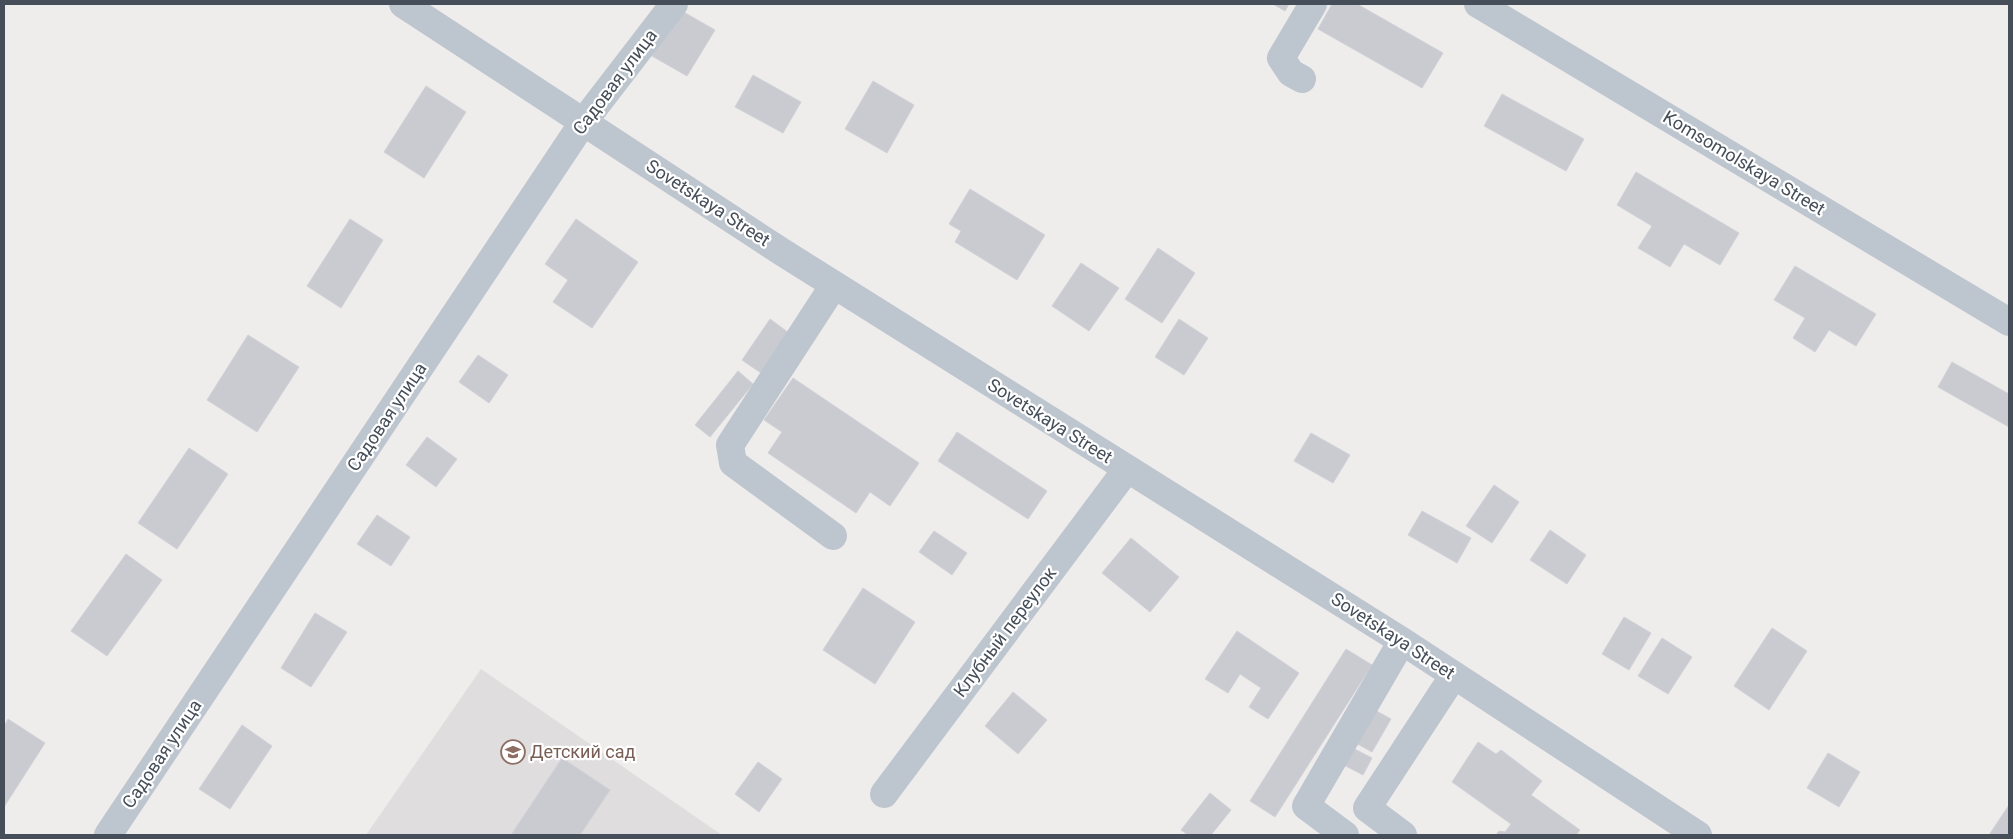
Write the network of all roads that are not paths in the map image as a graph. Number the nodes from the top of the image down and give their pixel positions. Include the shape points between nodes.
1 (403, 4) edge
2 (674, 4) edge
3 (1313, 4) edge
4 (1478, 4) edge
5 (1302, 79) dead end
6 (584, 121) junction
7 (834, 285) junction
8 (2009, 322) edge
9 (1127, 469) junction
10 (833, 536) dead end
11 (1402, 641) junction
12 (1454, 675) junction
13 (884, 794) dead end
14 (1367, 808) junction
15 (1691, 833) edge
16 (108, 835) edge
17 (1345, 835) edge
18 (1352, 835) edge
19 (1403, 835) edge

1 - 6 street, Sovetskaya Street
2 - 6 street, Садовая улица
3 - 5 street via 1281,58 1291,73
4 - 8 street, Komsomolskaya Street
6 - 7 street, Sovetskaya Street
6 - 16 street, Садовая улица
7 - 9 street, Sovetskaya Street
7 - 10 street via 730,445 733,462
9 - 11 street, Sovetskaya Street
9 - 13 street, Клубный переулок
11 - 12 street, Sovetskaya Street
11 - 17 street via 1306,806
12 - 14 street
12 - 15 street, Sovetskaya Street
14 - 18 street
14 - 19 street

